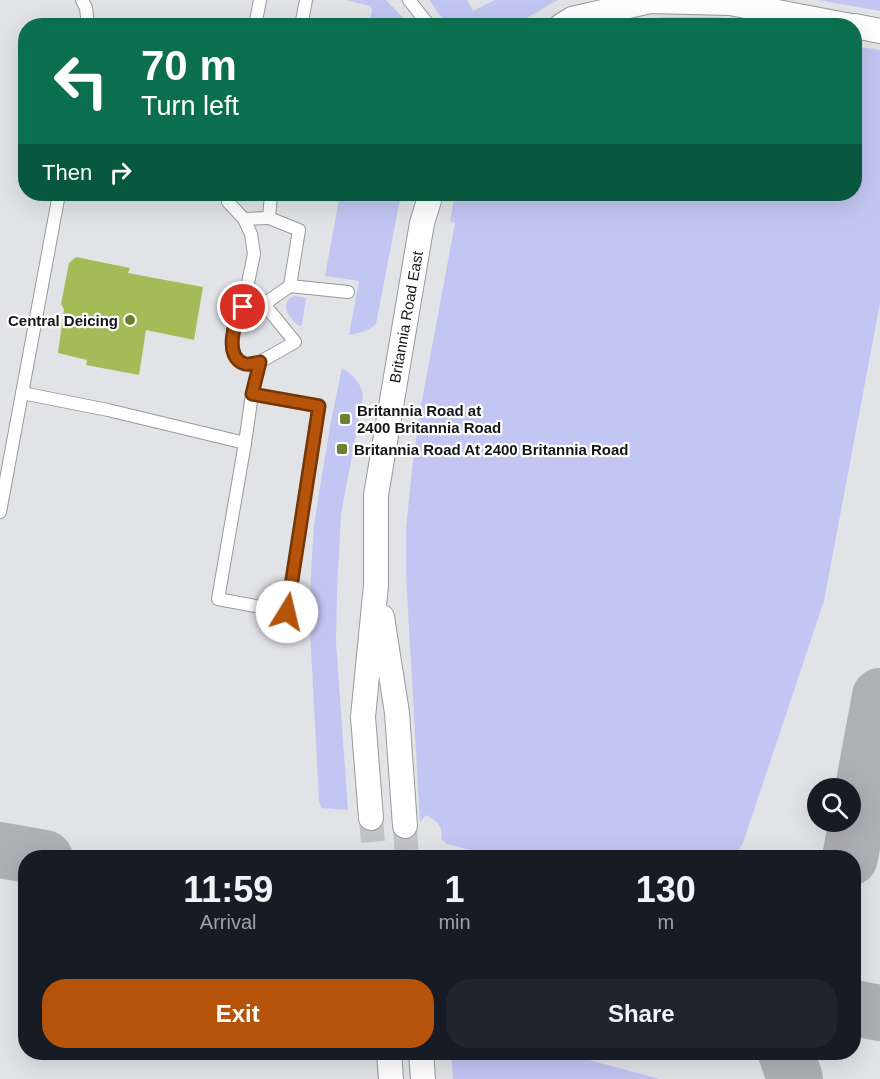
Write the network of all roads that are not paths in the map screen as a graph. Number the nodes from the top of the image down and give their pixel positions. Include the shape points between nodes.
1 (82, 0) edge
2 (260, 0) edge
3 (306, 0) edge
4 (409, 0) edge
5 (87, 18) edge
6 (257, 18) edge
7 (303, 18) edge
8 (423, 18) edge
9 (576, 18) edge
10 (810, 18) edge
11 (862, 28) edge
12 (880, 31) edge
13 (58, 201) edge
14 (228, 201) edge
15 (270, 201) edge
16 (429, 201) edge
17 (269, 218) junction
18 (244, 219) junction
19 (290, 286) junction
20 (348, 292) dead end
21 (264, 304) junction
22 (243, 307) junction
23 (260, 362) junction
24 (22, 393) junction
25 (252, 394) junction
26 (246, 443) junction
27 (0, 512) edge
28 (376, 585) junction
29 (371, 818) tunnel mouth
30 (405, 826) tunnel mouth
31 (390, 1060) edge
32 (422, 1060) edge
33 (391, 1079) edge
34 (423, 1079) edge

1 - 5 lane
2 - 6 lane
3 - 7 lane
4 - 8 lane
9 - 10 street via 650,1 730,3
11 - 12 street
13 - 24 lane
14 - 18 lane
15 - 17 lane
16 - 28 street, Britannia Road East via 376,495
17 - 18 lane
17 - 19 lane via 299,230
18 - 22 lane via 254,254
19 - 20 lane
19 - 21 lane
21 - 22 lane
21 - 23 lane via 295,342
22 - 23 lane via 232,338 233,354 248,365
23 - 25 lane
24 - 26 lane
24 - 27 lane
25 - 26 lane
25 - 26 lane via 319,406 287,612 218,598
28 - 29 street, Britannia Road East via 363,717
28 - 30 street, Britannia Road East via 397,713
31 - 33 street
32 - 34 street

